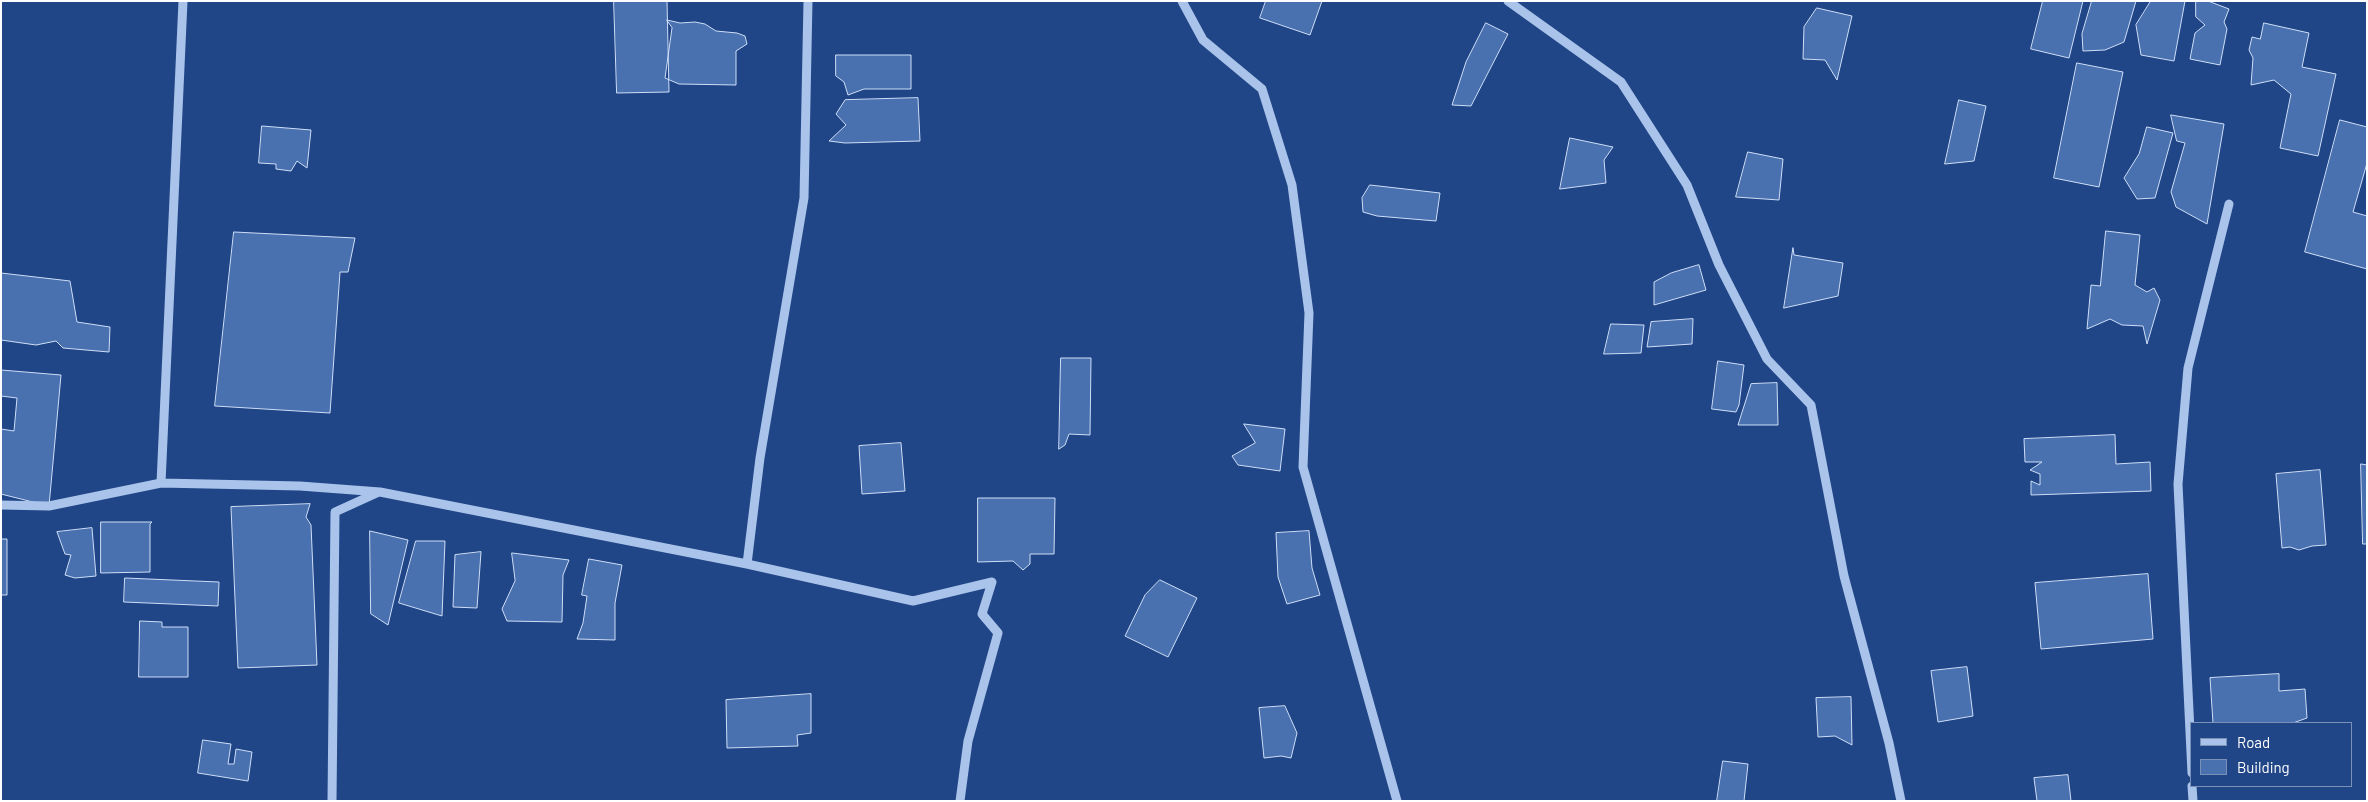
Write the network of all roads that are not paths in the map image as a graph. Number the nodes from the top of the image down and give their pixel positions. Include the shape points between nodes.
1 (183, 1) edge
2 (808, 1) edge
3 (1182, 1) edge
4 (1508, 1) edge
5 (2229, 204) dead end
6 (161, 483) junction
7 (380, 492) junction
8 (1, 505) edge
9 (747, 564) junction
10 (2190, 732) edge
11 (2192, 787) edge
12 (332, 801) edge
13 (960, 801) edge
14 (1397, 801) edge
15 (1901, 801) edge
16 (2193, 801) edge

1 - 6 street
2 - 9 street via 804,198 760,458
3 - 14 street via 1203,40 1262,89 1292,184 1309,313 1303,467
4 - 15 street via 1621,82 1687,185 1719,265 1766,359 1811,405 1844,576 1889,743
5 - 10 street via 2188,368 2178,484
6 - 7 street via 300,486
6 - 8 street via 49,506
7 - 9 street
7 - 12 street via 335,512
9 - 13 street via 913,600 992,582 982,614 998,633 968,741
11 - 16 street

